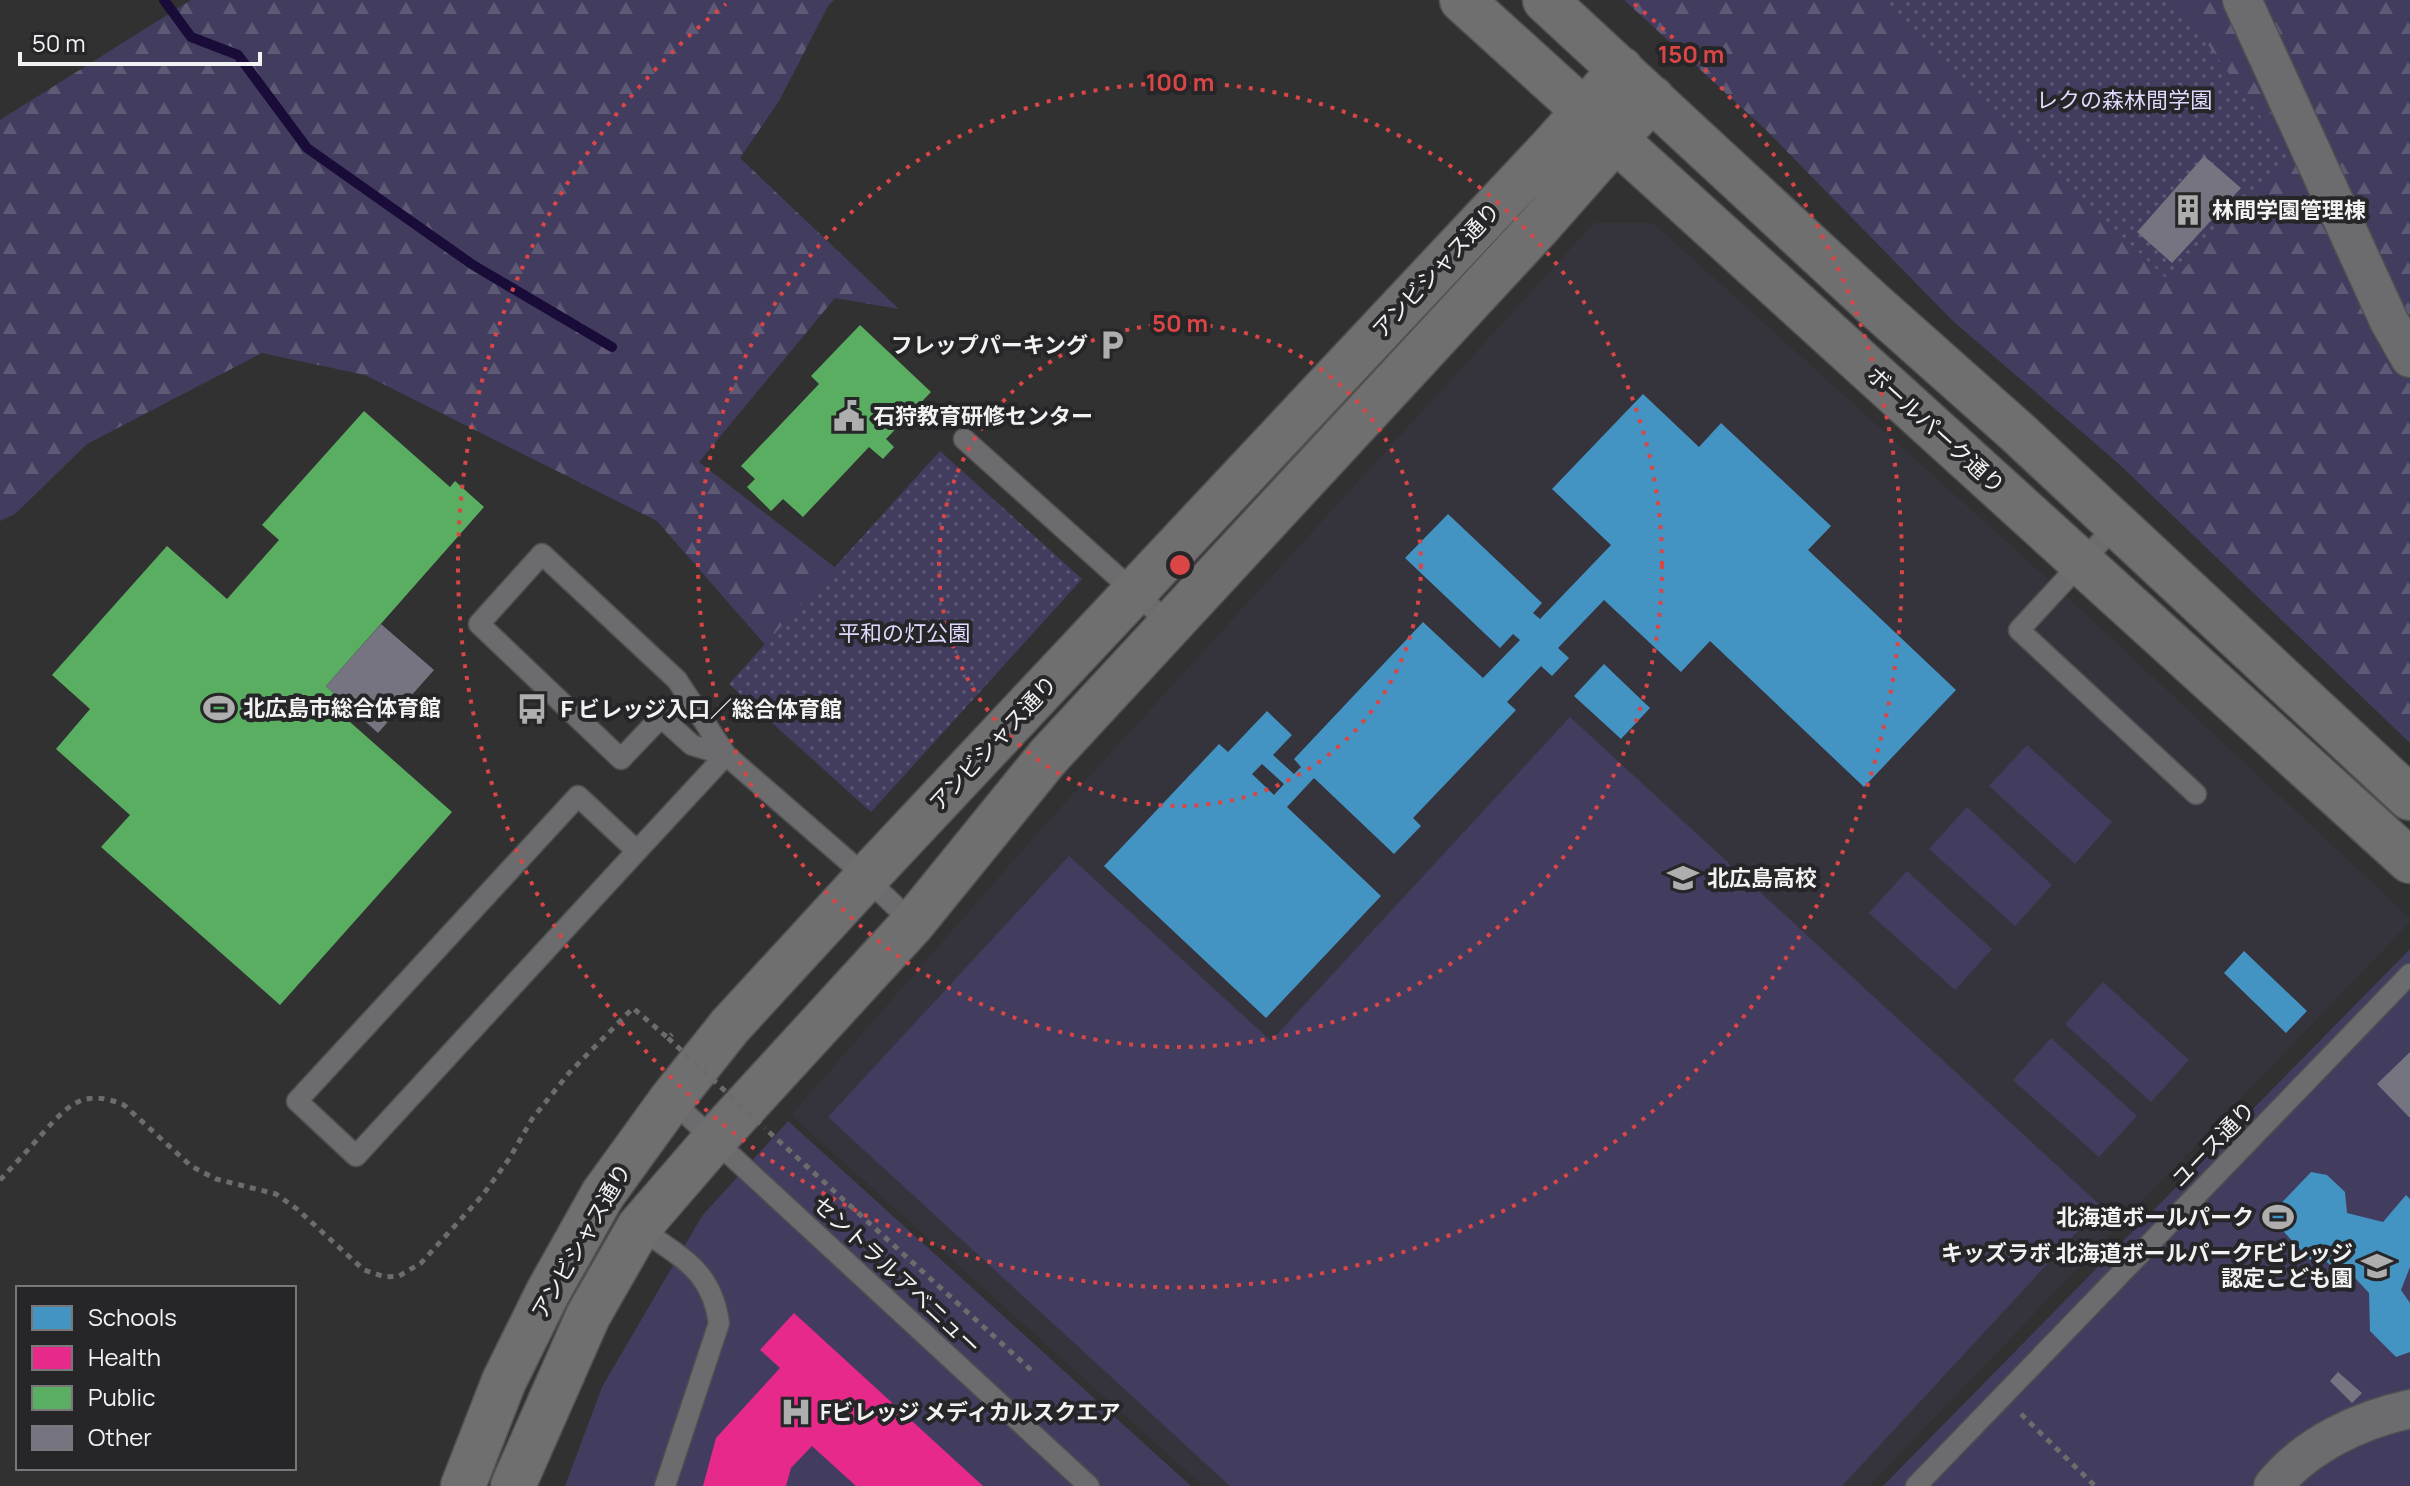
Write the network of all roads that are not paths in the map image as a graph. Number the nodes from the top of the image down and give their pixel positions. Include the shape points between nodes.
1 (1462, 0) edge
2 (1545, 0) edge
3 (2242, 0) edge
4 (1636, 84) junction
5 (1585, 111) junction
6 (1617, 140) junction
7 (2410, 358) edge
8 (964, 439) dead end
9 (2117, 524) junction
10 (2082, 562) junction
11 (1135, 591) junction
12 (1170, 624) junction
13 (726, 755) junction
14 (2196, 794) dead end
15 (2410, 798) edge
16 (637, 851) junction
17 (2410, 861) edge
18 (866, 878) junction
19 (913, 923) junction
20 (2410, 974) edge
21 (671, 1100) junction
22 (715, 1139) junction
23 (639, 1227) junction
24 (2410, 1409) edge
25 (463, 1486) edge
26 (513, 1486) edge
27 (665, 1486) edge
28 (1089, 1486) edge
29 (1916, 1486) edge
30 (2273, 1486) edge

1 - 5 street, ボールパーク通り
2 - 4 street
3 - 7 street
4 - 5 street, アンビシャス通り
4 - 6 street, アンビシャス通り
4 - 9 street
5 - 6 street, ボールパーク通り
5 - 11 street, アンビシャス通り
6 - 10 street, ボールパーク通り
6 - 12 street, アンビシャス通り
8 - 11 lane
9 - 10 lane
9 - 15 street
10 - 14 lane via 2019,630
10 - 17 street, ボールパーク通り
11 - 12 lane
11 - 18 street, アンビシャス通り
12 - 19 street, アンビシャス通り via 1047,758
13 - 13 lane via 692,745 661,717 621,759 479,624 542,554 677,680
13 - 16 lane
13 - 18 lane
16 - 16 lane via 356,1156 297,1101 578,796
18 - 19 lane
18 - 21 street, アンビシャス通り via 730,1026
19 - 22 street, アンビシャス通り
20 - 29 lane, ユース通り
21 - 22 lane, セントラルアベニュー
21 - 25 street, アンビシャス通り via 603,1194 548,1292 504,1381
22 - 23 street, アンビシャス通り
22 - 28 lane, セントラルアベニュー
23 - 26 street, アンビシャス通り via 588,1316
23 - 27 lane via 703,1276 716,1300 719,1323
24 - 30 street via 2325,1441

